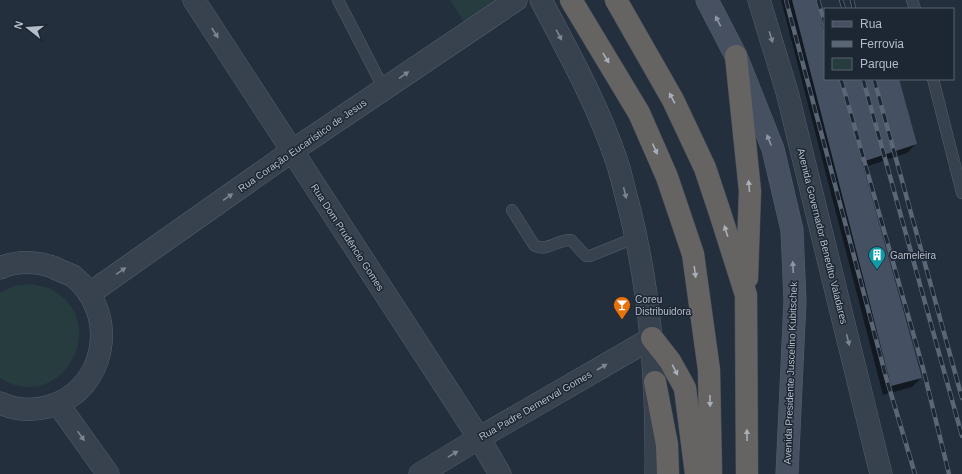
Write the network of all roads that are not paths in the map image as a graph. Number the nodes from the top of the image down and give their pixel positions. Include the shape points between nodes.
1 (194, 0) edge
2 (338, 0) edge
3 (516, 0) edge
4 (541, 0) edge
5 (571, 0) edge
6 (616, 0) edge
7 (708, 0) edge
8 (760, 0) edge
9 (736, 56) junction
10 (933, 80) edge
11 (384, 89) junction
12 (292, 151) junction
13 (962, 193) edge
14 (512, 210) dead end
15 (637, 237) junction
16 (0, 268) edge
17 (90, 294) junction
18 (746, 295) junction
19 (652, 338) junction
20 (654, 382) junction
21 (0, 403) edge
22 (58, 404) junction
23 (479, 438) junction
24 (108, 474) edge
25 (420, 474) edge
26 (500, 474) edge
27 (656, 474) edge
28 (668, 474) edge
29 (696, 474) edge
30 (711, 474) edge
31 (747, 474) edge
32 (787, 474) edge
33 (881, 474) edge

1 -> 12 street, Rua Dom Prudêncio Gomes
2 - 11 lane
11 -> 3 street, Rua Coração Eucarístico de Jesus
4 -> 15 street via 590,93 617,160
5 -> 30 highway via 639,113 667,177 693,254 709,370
18 -> 6 highway via 705,168 673,100
9 -> 7 main road, Avenida Presidente Juscelino Kubitschek
8 -> 33 street, Avenida Governador Benedito Valadares via 787,92
18 -> 9 highway via 750,191
32 -> 9 main road, Avenida Presidente Juscelino Kubitschek via 795,301 792,230 773,150
10 - 13 lane
11 - 12 street, Rua Coração Eucarístico de Jesus
17 -> 12 street, Rua Coração Eucarístico de Jesus
12 - 23 street, Rua Dom Prudêncio Gomes
14 - 15 lane via 534,246 538,248 571,240 586,256 590,256
15 - 19 street
16 - 17 street via 26,262 50,265 72,276
17 - 22 street via 99,313 102,335 100,356 91,376 76,392
31 -> 18 highway
19 - 20 street
23 -> 19 street, Rua Padre Demerval Gomes
19 -> 29 highway via 670,361 685,388
20 - 27 street
20 - 28 highway via 667,444
21 - 22 street via 9,408 34,410
22 -> 24 street
25 -> 23 street, Rua Padre Demerval Gomes
23 - 26 street, Rua Dom Prudêncio Gomes

